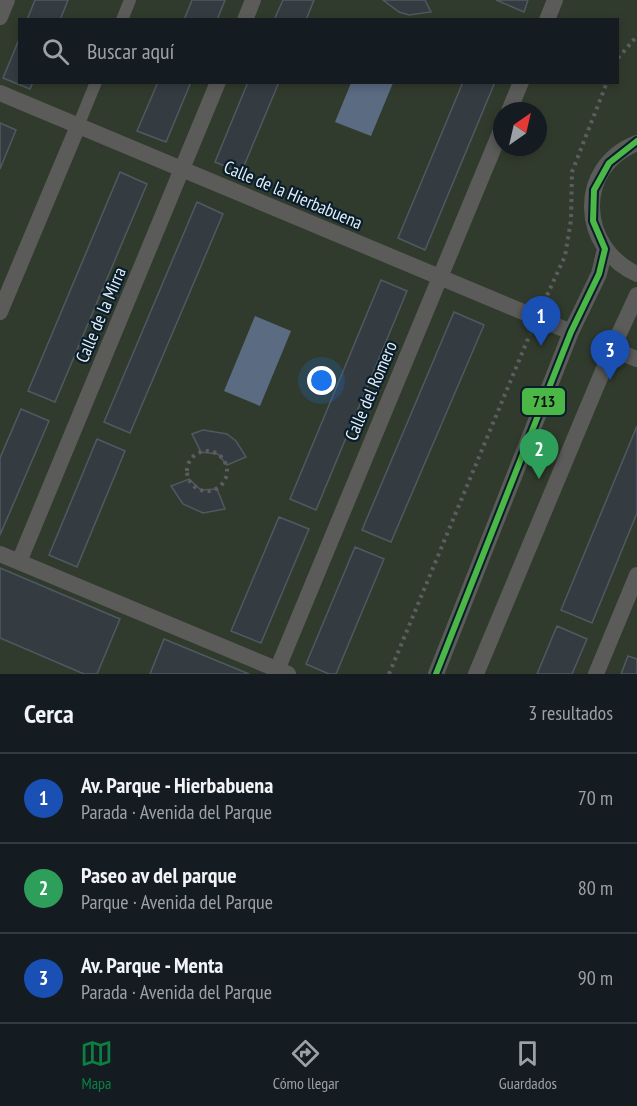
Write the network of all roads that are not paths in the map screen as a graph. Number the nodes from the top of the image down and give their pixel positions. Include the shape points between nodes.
1 (7, 0) edge
2 (130, 0) edge
3 (253, 0) edge
4 (555, 0) edge
5 (0, 17) edge
6 (123, 18) edge
7 (245, 18) edge
8 (548, 18) edge
9 (95, 84) edge
10 (217, 84) edge
11 (520, 84) edge
12 (0, 93) edge
13 (513, 102) edge
14 (78, 126) junction
15 (636, 143) edge
16 (493, 150) edge
17 (182, 170) junction
18 (605, 249) junction
19 (637, 274) edge
20 (440, 277) junction
21 (637, 295) edge
22 (0, 312) edge
23 (571, 332) junction
24 (612, 349) junction
25 (637, 359) edge
26 (0, 554) edge
27 (19, 562) junction
28 (637, 575) edge
29 (282, 672) edge
30 (436, 674) edge
31 (476, 674) edge
32 (596, 674) edge

1 - 5 street
2 - 6 street
3 - 7 street
4 - 8 street
9 - 14 street
10 - 17 street, Calle de la Mirra
11 - 13 street
12 - 14 street, Calle de la Hierbabuena
14 - 17 street, Calle de la Hierbabuena
14 - 22 street
15 - 18 street via 609,163 594,190 593,221
16 - 20 street, Calle del Romero
17 - 20 street, Calle de la Hierbabuena
17 - 27 street, Calle de la Mirra
18 - 19 street via 619,264
18 - 23 street via 597,280
20 - 23 street, Calle de la Hierbabuena
20 - 29 street, Calle del Romero
21 - 24 street
23 - 30 street
24 - 25 street
24 - 31 street
26 - 27 street
27 - 29 street
28 - 32 street

